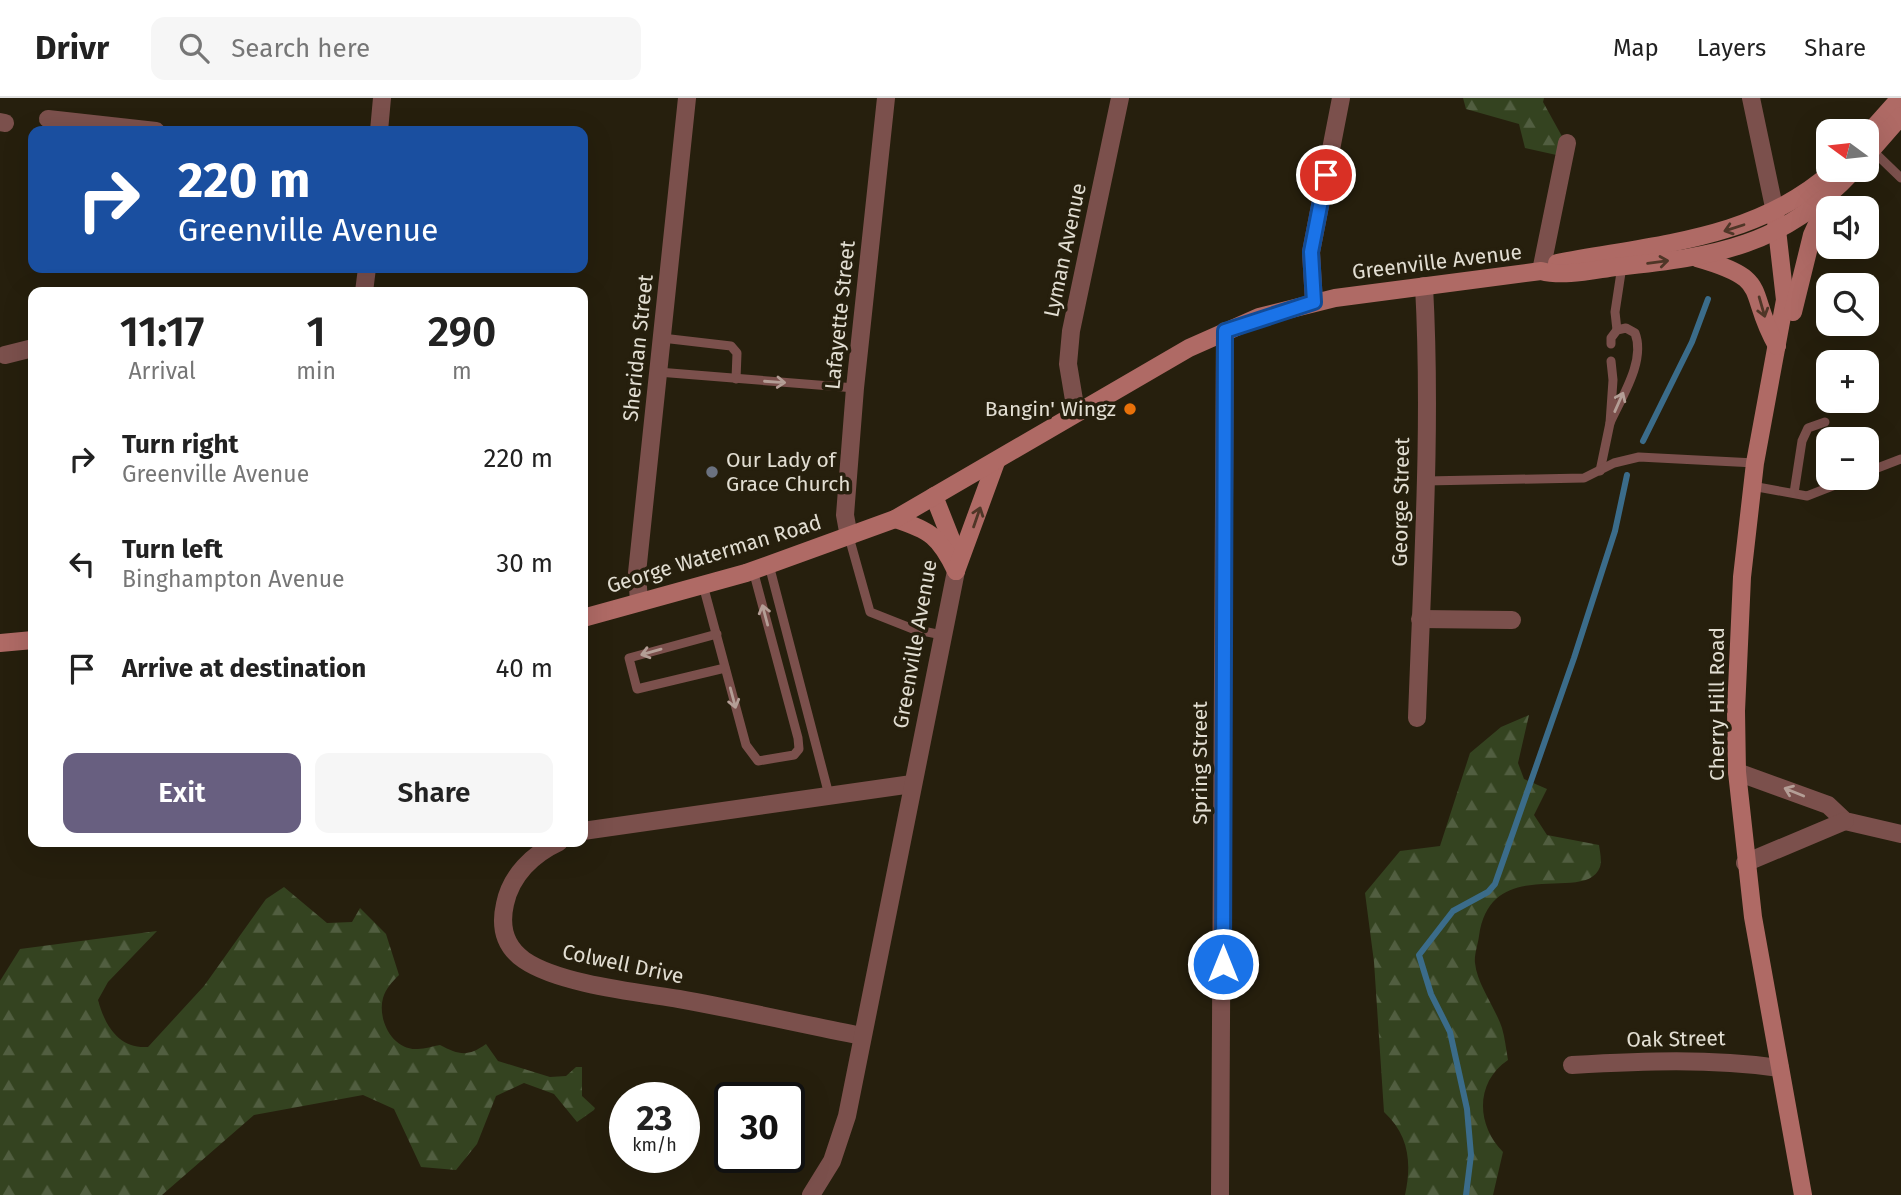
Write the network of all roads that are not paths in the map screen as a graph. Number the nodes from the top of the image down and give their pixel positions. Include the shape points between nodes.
1 (382, 98) edge
2 (687, 98) edge
3 (886, 98) edge
4 (1120, 98) edge
5 (1341, 98) edge
6 (1751, 98) edge
7 (1900, 98) edge
8 (1901, 116) edge
9 (48, 119) dead end
10 (111, 126) edge
11 (379, 126) edge
12 (1880, 130) edge
13 (1880, 136) edge
14 (1567, 143) dead end
15 (1880, 158) edge
16 (1901, 178) edge
17 (1817, 182) edge
18 (1843, 182) edge
19 (1833, 192) junction
20 (1775, 212) junction
21 (1778, 232) junction
22 (1694, 257) junction
23 (1621, 259) junction
24 (1541, 271) junction
25 (1424, 286) junction
26 (1314, 302) junction
27 (1617, 330) junction
28 (1225, 331) junction
29 (662, 338) junction
30 (1611, 345) dead end
31 (1777, 346) junction
32 (28, 349) edge
33 (2, 355) edge
34 (1611, 360) dead end
35 (658, 372) junction
36 (736, 379) junction
37 (855, 388) junction
38 (1076, 412) junction
39 (1764, 416) junction
40 (1825, 422) dead end
41 (1609, 423) junction
42 (1901, 459) edge
43 (996, 462) junction
44 (1755, 463) junction
45 (1879, 467) edge
46 (1600, 471) junction
47 (1425, 481) junction
48 (1752, 486) junction
49 (1822, 490) edge
50 (1794, 493) junction
51 (934, 496) junction
52 (895, 519) junction
53 (849, 537) junction
54 (953, 544) joint
55 (761, 568) junction
56 (956, 571) junction
57 (704, 585) junction
58 (639, 602) junction
59 (588, 617) edge
60 (1420, 619) junction
61 (1512, 621) dead end
62 (717, 634) junction
63 (942, 635) junction
64 (28, 640) edge
65 (0, 643) edge
66 (726, 668) junction
67 (1417, 718) dead end
68 (1737, 772) junction
69 (912, 784) junction
70 (829, 795) junction
71 (1845, 821) junction
72 (588, 830) edge
73 (1901, 834) edge
74 (551, 847) edge
75 (1745, 863) junction
76 (862, 1036) junction
77 (1572, 1065) dead end
78 (1780, 1068) junction
79 (811, 1195) edge
80 (1220, 1195) edge
81 (1803, 1195) edge

1 - 11 street
2 - 29 street, Sheridan Street
3 - 37 street, Lafayette Street
4 - 38 street, Lyman Avenue via 1071,331 1068,364
5 - 26 street via 1311,252
6 - 20 street
7 - 12 main road
8 - 13 main road
9 - 10 street
14 - 24 street
15 - 16 lane
17 - 20 main road, Greenville Avenue
18 - 19 main road, Greenville Avenue
19 - 21 main road, Greenville Avenue
19 - 39 main road via 1812,235 1776,387
20 - 21 main road, Cherry Hill Road
20 -> 23 main road, Greenville Avenue via 1720,233
21 - 22 main road, Greenville Avenue
21 - 31 main road, Cherry Hill Road via 1785,300
23 -> 22 main road, Greenville Avenue
22 -> 31 main road via 1725,265 1751,282
23 - 24 main road, Greenville Avenue via 1551,274
23 - 27 lane
24 - 25 main road, Greenville Avenue
25 - 26 main road, Greenville Avenue
25 - 47 street, George Street via 1428,351
26 - 28 main road, Greenville Avenue
27 - 30 lane
41 -> 27 lane via 1634,369 1638,340 1626,328
28 - 38 main road, Greenville Avenue
28 - 80 street, Spring Street
29 - 35 street, Sheridan Street
29 - 36 lane via 731,346 737,353
31 - 39 main road, Cherry Hill Road
32 - 33 street
34 - 41 lane
35 - 36 lane
35 - 58 street, Sheridan Street
36 -> 37 lane
37 - 53 street, Lafayette Street via 845,515
38 - 43 main road, Greenville Avenue
39 - 44 main road, Cherry Hill Road
40 - 50 lane via 1808,428 1802,441
41 - 46 lane
42 - 45 lane
43 - 51 main road, Greenville Avenue
56 -> 43 main road
44 - 46 lane via 1639,457
44 - 48 main road, Cherry Hill Road
46 - 47 lane via 1584,478
47 - 60 street, George Street
48 - 50 lane
48 - 68 main road, Cherry Hill Road via 1742,577
49 - 50 lane via 1807,496
51 - 52 main road, George Waterman Road
51 - 54 main road, Greenville Avenue
52 - 53 main road, George Waterman Road
52 - 56 main road via 933,534
53 - 55 main road, George Waterman Road
53 - 63 lane via 870,612
54 - 56 street, Greenville Avenue
55 - 57 main road, George Waterman Road
66 -> 55 lane via 752,757 758,761 794,755 798,738
55 - 70 lane
56 - 63 street, Greenville Avenue
57 - 58 main road, George Waterman Road
57 - 62 lane
58 - 59 main road, George Waterman Road
60 - 61 street
60 - 67 street, George Street
62 - 66 lane
62 -> 66 lane via 629,658 636,689
63 - 69 street, Greenville Avenue
64 - 65 main road
71 -> 68 street via 1828,806
68 - 75 main road, Cherry Hill Road
69 - 70 street
69 - 76 street, Greenville Avenue
70 - 72 street
71 - 73 street
71 - 75 street
74 - 76 street, Colwell Drive via 529,861 507,893 503,930 524,960 551,973 635,992
75 - 78 main road, Cherry Hill Road
76 - 79 street, Greenville Avenue via 847,1116 832,1161
77 - 78 street, Oak Street via 1682,1059
78 - 81 main road, Cherry Hill Road

